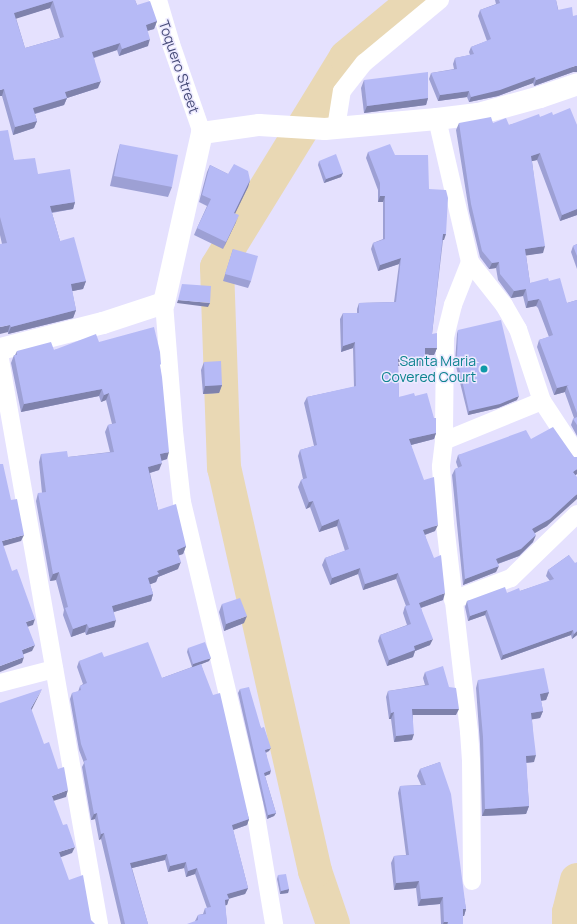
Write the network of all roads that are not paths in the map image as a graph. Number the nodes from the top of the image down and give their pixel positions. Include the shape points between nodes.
1 (158, 0) edge
2 (440, 0) edge
3 (577, 84) edge
4 (438, 119) junction
5 (331, 128) junction
6 (202, 133) junction
7 (470, 262) junction
8 (164, 303) junction
9 (0, 349) edge
10 (0, 359) edge
11 (542, 401) junction
12 (444, 442) junction
13 (577, 454) edge
14 (577, 514) edge
15 (453, 600) junction
16 (54, 669) junction
17 (0, 683) edge
18 (472, 881) dead end
19 (99, 924) edge
20 (274, 924) edge

1 - 6 street, Toquero Street
2 - 5 street via 364,63 342,91
3 - 4 street via 478,114
4 - 5 street
4 - 7 street
5 - 6 street via 259,125
6 - 8 street
7 - 11 street via 504,305 518,328
7 - 12 street via 453,305 445,337
8 - 9 street via 103,323
8 - 20 street via 182,502 254,804
10 - 16 street
11 - 12 street
11 - 13 street
12 - 15 street via 441,467 442,498
14 - 15 street via 511,578
15 - 18 street via 467,703 471,760
16 - 17 street
16 - 19 street

